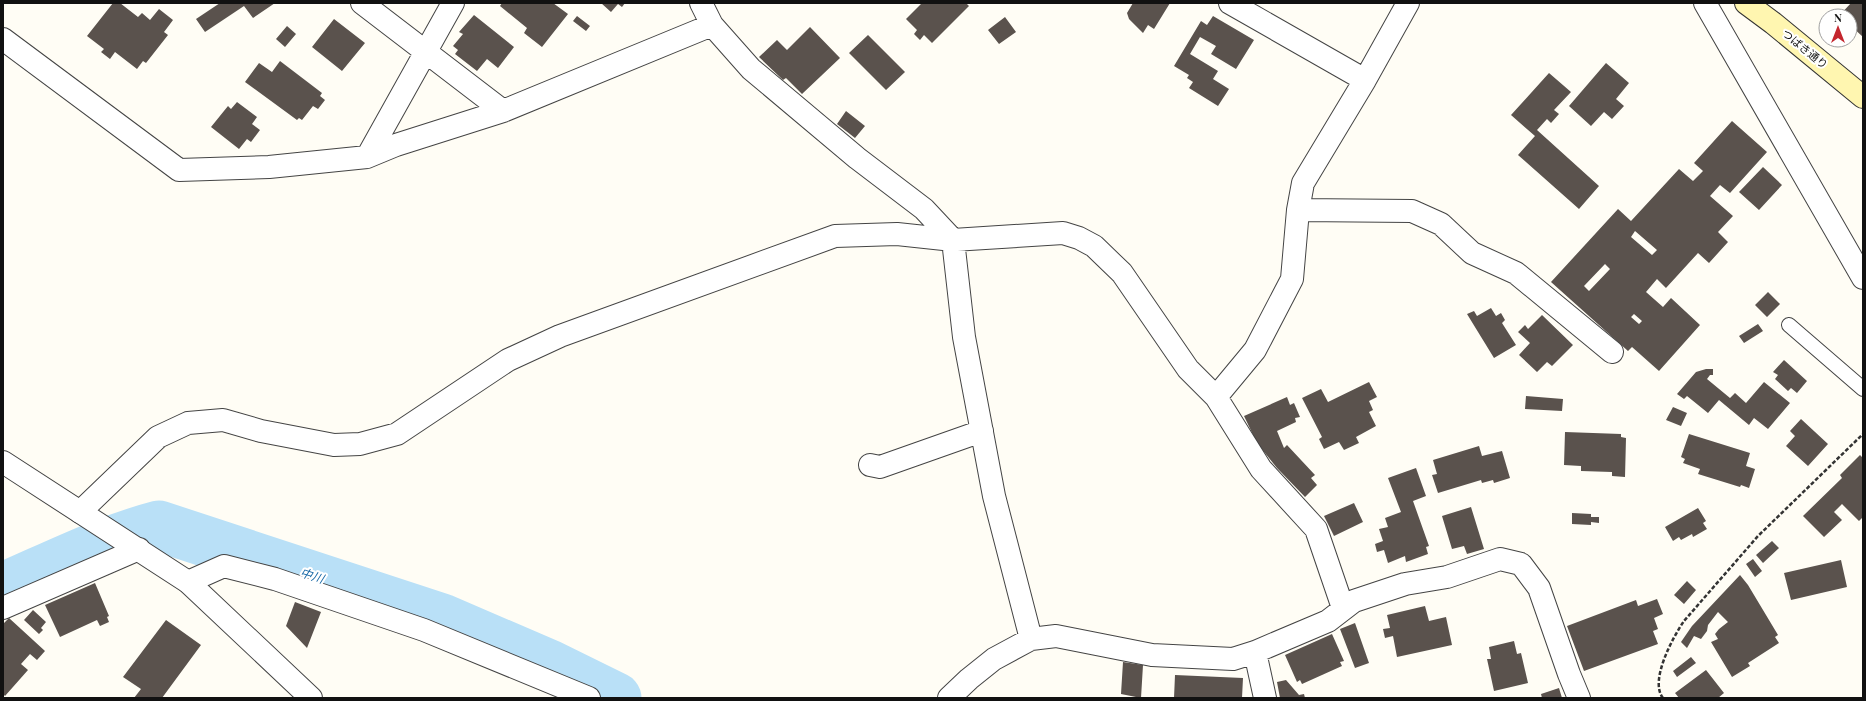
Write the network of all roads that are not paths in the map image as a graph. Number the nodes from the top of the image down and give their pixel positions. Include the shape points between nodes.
1 (362, 3) edge
2 (453, 3) edge
3 (701, 3) edge
4 (1230, 3) edge
5 (1408, 3) edge
6 (1705, 3) edge
7 (1746, 3) edge
8 (712, 25) junction
9 (3, 39) edge
10 (426, 52) junction
11 (1365, 80) junction
12 (1863, 97) edge
13 (503, 111) junction
14 (367, 157) junction
15 (1298, 210) junction
16 (953, 240) junction
17 (1863, 278) edge
18 (1789, 325) dead end
19 (1612, 352) dead end
20 (1863, 389) edge
21 (1216, 397) junction
22 (982, 431) junction
23 (3, 462) edge
24 (870, 465) dead end
25 (86, 516) junction
26 (133, 546) junction
27 (188, 582) junction
28 (3, 608) edge
29 (1343, 608) junction
30 (1031, 639) junction
31 (1255, 652) junction
32 (311, 698) edge
33 (589, 698) edge
34 (949, 698) edge
35 (1264, 698) edge
36 (1579, 698) edge

1 - 10 street
2 - 10 street
3 - 8 street
4 - 11 street
5 - 11 street
6 - 17 street
7 - 12 main road, つばき通り
8 - 13 street
8 - 16 street via 751,69 857,158 924,209
9 - 14 street via 179,170 268,167
10 - 13 street
10 - 14 street
11 - 15 street via 1303,183
13 - 14 street via 396,145
15 - 19 street via 1412,211 1441,224 1472,253 1516,273
15 - 21 street via 1292,279 1255,350
16 - 21 street via 1062,233 1094,246 1122,272 1188,369
16 - 22 street via 964,337
16 - 25 street via 897,234 835,236 560,336 508,360 397,434 360,444 334,445 261,431 223,420 188,423 158,437
18 - 20 lane
21 - 29 street via 1261,470 1316,530
22 - 24 street via 880,467
22 - 30 street via 994,496
23 - 25 street
25 - 26 street
26 - 27 street
26 - 28 street
27 - 32 street
27 - 33 street via 224,566 275,579 424,630
29 - 31 street via 1328,621
29 - 36 street via 1354,601 1405,584 1448,577 1500,559 1521,564 1539,588
30 - 31 street via 1056,636 1152,655 1196,658 1233,659
30 - 34 street via 994,659
31 - 35 street

